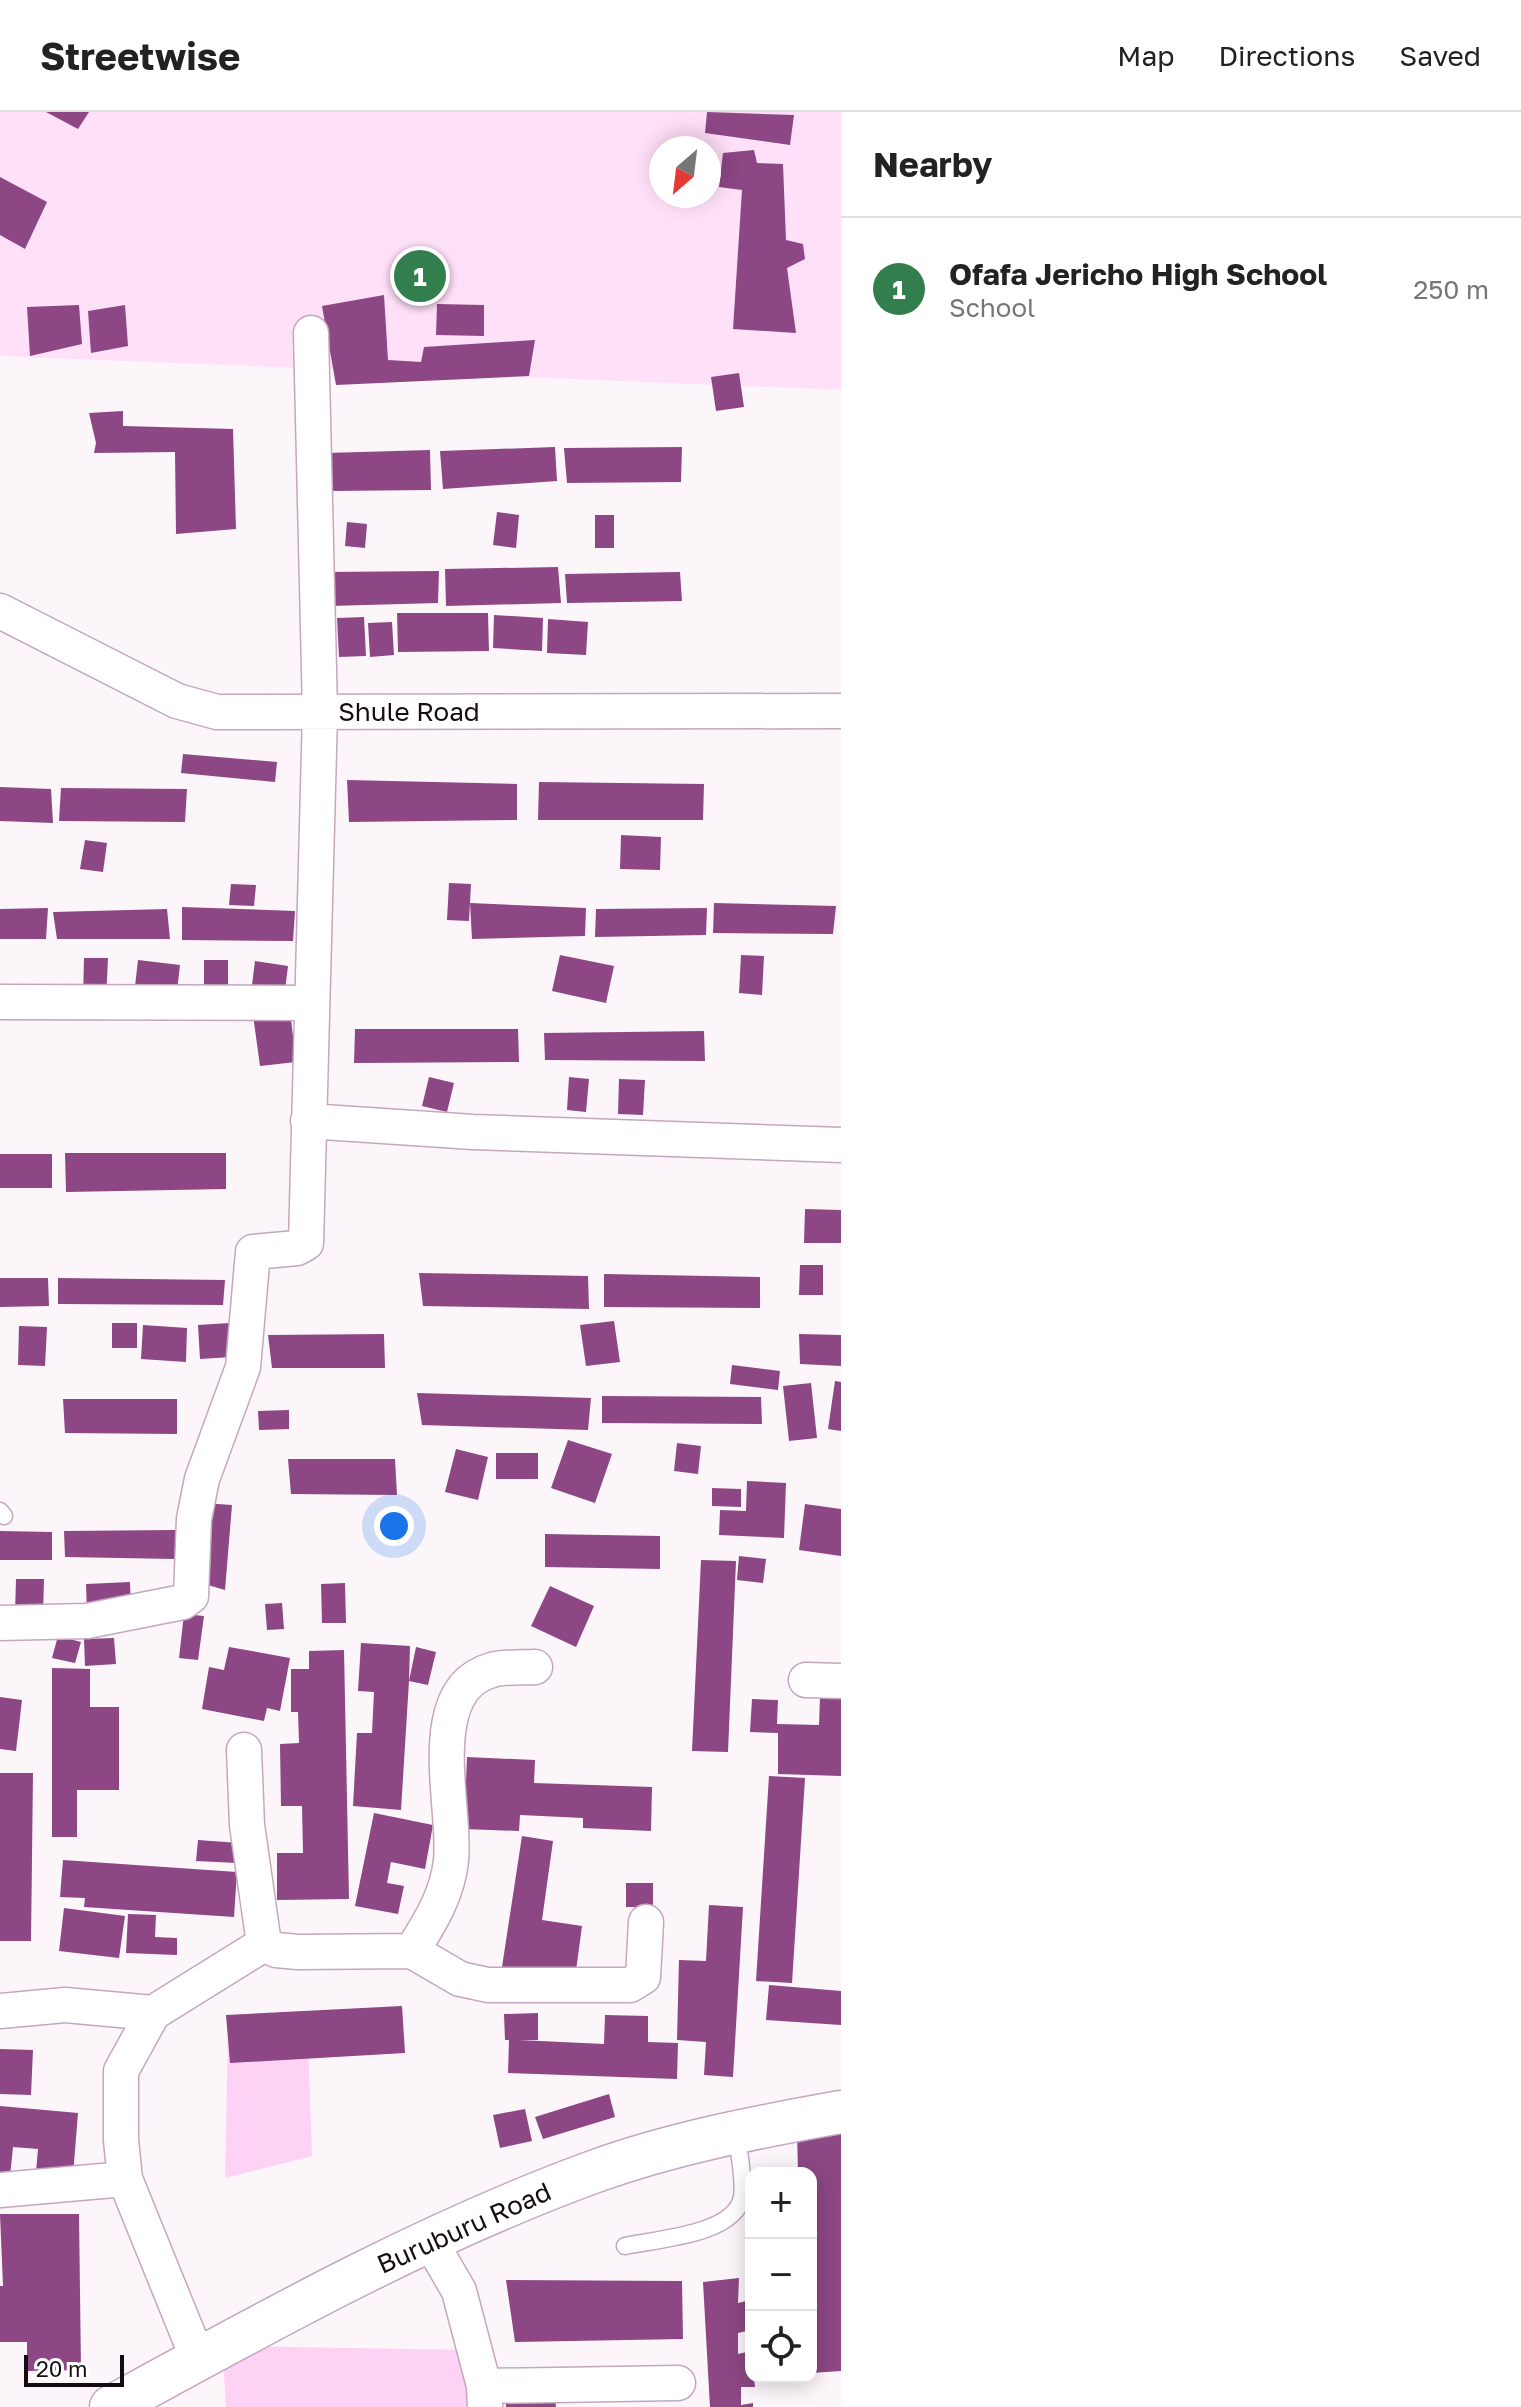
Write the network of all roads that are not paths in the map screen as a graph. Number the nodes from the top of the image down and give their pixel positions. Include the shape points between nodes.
1 (311, 333) dead end
2 (0, 611) edge
3 (841, 711) edge
4 (320, 712) junction
5 (0, 1002) edge
6 (311, 1003) junction
7 (308, 1121) junction
8 (841, 1145) edge
9 (0, 1623) edge
10 (535, 1667) dead end
11 (806, 1680) dead end
12 (841, 1681) edge
13 (244, 1750) dead end
14 (646, 1922) dead end
15 (264, 1944) junction
16 (412, 1951) junction
17 (0, 2011) edge
18 (153, 2013) junction
19 (841, 2112) edge
20 (737, 2132) junction
21 (125, 2179) junction
22 (0, 2190) edge
23 (430, 2241) junction
24 (625, 2246) dead end
25 (198, 2359) junction
26 (678, 2383) dead end
27 (484, 2397) edge
28 (111, 2407) edge

1 - 4 street
2 - 4 street, Shule Road via 177,701 217,712
3 - 4 street, Shule Road
4 - 6 street
5 - 6 street
6 - 7 street
7 - 8 street
7 - 9 street via 306,1243 253,1252 243,1367 202,1479 194,1519 191,1596 87,1621
10 - 16 street via 493,1670 460,1692 453,1709 445,1780 451,1860 440,1907
11 - 12 street
13 - 15 street via 247,1825
14 - 16 street via 643,1977 630,1985 488,1985 460,1979
15 - 16 street via 298,1952
15 - 18 street
17 - 18 street via 65,2005
18 - 21 street via 121,2071
19 - 20 street, Buruburu Road
20 - 23 street, Buruburu Road via 593,2172
20 - 24 lane via 742,2197 734,2215 715,2227
21 - 22 street
21 - 25 street
23 - 25 street, Buruburu Road via 284,2310
23 - 27 street via 459,2291
25 - 28 street, Buruburu Road
26 - 27 street

